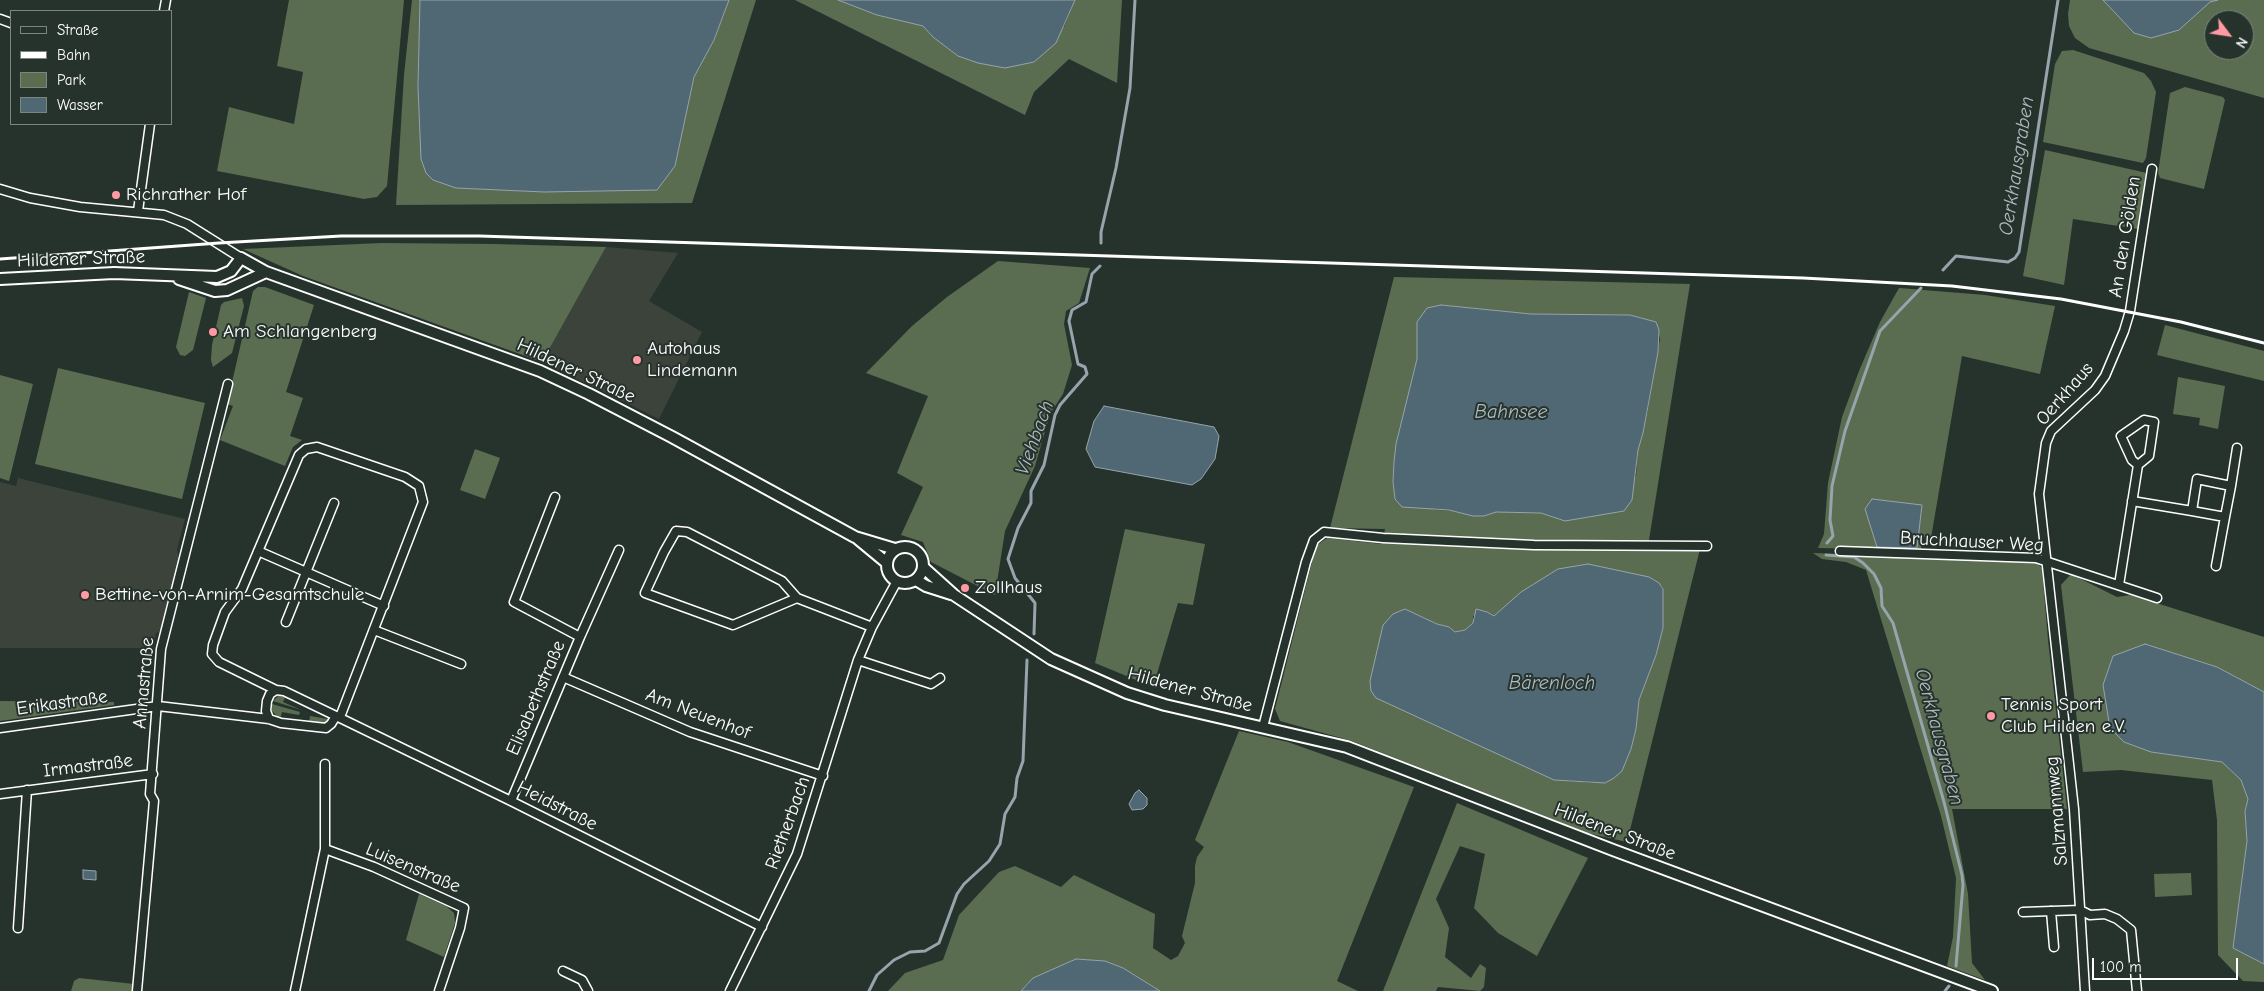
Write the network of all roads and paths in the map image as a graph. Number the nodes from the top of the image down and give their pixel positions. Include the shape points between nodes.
1 (150, 125) edge
2 (2152, 169) dead end
3 (0, 189) edge
4 (138, 212) junction
5 (241, 258) junction
6 (266, 272) junction
7 (164, 275) junction
8 (0, 279) edge
9 (2130, 311) joint
10 (228, 384) dead end
11 (2237, 448) dead end
12 (2138, 465) junction
13 (2231, 486) junction
14 (555, 497) dead end
15 (2132, 501) junction
16 (334, 504) dead end
17 (2192, 511) junction
18 (2225, 517) junction
19 (855, 537) junction
20 (1707, 546) dead end
21 (894, 549) junction
22 (619, 550) dead end
23 (258, 551) junction
24 (1840, 551) dead end
25 (2046, 561) junction
26 (887, 562) junction
27 (2216, 566) dead end
28 (924, 568) junction
29 (307, 571) junction
30 (916, 580) junction
31 (897, 582) junction
32 (2119, 585) junction
33 (954, 594) junction
34 (798, 598) junction
35 (2157, 598) dead end
36 (384, 606) junction
37 (286, 622) dead end
38 (872, 627) junction
39 (374, 630) junction
40 (580, 637) junction
41 (858, 660) junction
42 (461, 664) dead end
43 (563, 677) junction
44 (940, 678) dead end
45 (276, 690) junction
46 (158, 706) junction
47 (338, 717) junction
48 (269, 719) junction
49 (1263, 727) junction
50 (0, 728) edge
51 (325, 764) dead end
52 (153, 774) junction
53 (823, 776) junction
54 (27, 790) junction
55 (0, 794) edge
56 (511, 800) junction
57 (325, 849) junction
58 (2080, 910) junction
59 (2051, 911) junction
60 (2023, 912) dead end
61 (762, 927) junction
62 (18, 928) dead end
63 (2054, 947) dead end
64 (564, 971) dead end
65 (137, 991) edge
66 (295, 991) edge
67 (439, 991) edge
68 (588, 991) edge
69 (730, 991) edge
70 (1992, 991) edge
71 (2085, 991) edge
72 (2137, 991) edge

1 - 4 street
2 - 9 street, An den Gölden
3 - 4 street via 80,207
4 - 5 street via 164,215 187,224
5 - 6 main road, Hildener Straße
5 - 7 main road, Hildener Straße via 231,271 217,277
6 - 7 main road, Hildener Straße via 227,290 215,291
6 - 19 main road, Hildener Straße via 540,371 672,437
7 - 8 main road, Hildener Straße via 114,273
9 - 25 street, Oerkhaus via 2117,352 2105,376 2095,390 2051,431 2046,443 2039,494
10 - 46 street, Annastraße via 161,649
11 - 13 street
12 - 12 street via 2149,456 2154,422 2144,420 2121,436 2132,460
12 - 15 street
13 - 17 street via 2197,480
13 - 18 street
14 - 40 street, Elisabethstraße via 514,602
15 - 17 street
15 - 32 street
16 - 29 street
17 - 18 street
18 - 27 street
19 - 21 main road, Hildener Straße
19 - 26 main road, Hildener Straße
20 - 49 street, Hildener Straße via 1534,545 1324,532 1314,540 1306,562
21 - 26 main road
21 - 28 main road via 912,547 919,551
22 - 40 street, Elisabethstraße
23 - 29 street
23 - 36 street via 299,455 306,449 317,446 405,477 419,486 423,502
23 - 45 street, Heidstraße via 242,590 225,612 212,654 225,665
24 - 25 street, Bruchhauser Weg via 2036,558
25 - 32 street, Bruchhauser Weg
25 - 58 street, Salzmannweg via 2073,790
26 - 31 main road via 887,569
28 - 30 main road
28 - 33 main road, Hildener Straße
29 - 36 street
29 - 37 street
30 - 31 main road
30 - 33 main road, Hildener Straße
31 - 38 street, Rietherbach
32 - 35 street, Bruchhauser Weg
33 - 49 main road, Hildener Straße via 1051,658 1127,693
34 - 34 street via 782,581 687,532 676,531 645,593 733,625
34 - 38 street
36 - 39 street
38 - 41 street, Rietherbach
39 - 42 street
39 - 47 street
40 - 43 street, Elisabethstraße
41 - 44 street via 932,684
41 - 53 street, Rietherbach
43 - 53 street, Am Neuenhof via 690,732
43 - 56 street, Elisabethstraße
45 - 47 street, Heidstraße
45 - 48 street via 268,701 266,711
46 - 48 street
46 - 50 street, Erikastraße
46 - 52 street, Annastraße
47 - 48 street via 326,728
47 - 56 street, Heidstraße
49 - 70 main road, Hildener Straße via 1347,747
51 - 57 street
52 - 54 street, Irmastraße
52 - 65 street, Annastraße via 150,794 154,801
53 - 61 street, Rietherbach via 797,854
54 - 55 street, Irmastraße
54 - 62 street, Irmastraße
56 - 61 street, Heidstraße
57 - 66 street
57 - 67 street, Luisenstraße via 374,867 464,908
58 - 59 street
58 - 71 street, Salzmannweg
58 - 72 street via 2090,915 2105,914 2131,930
59 - 60 street
59 - 63 street
61 - 69 street, Rietherbach
64 - 68 street via 582,980

